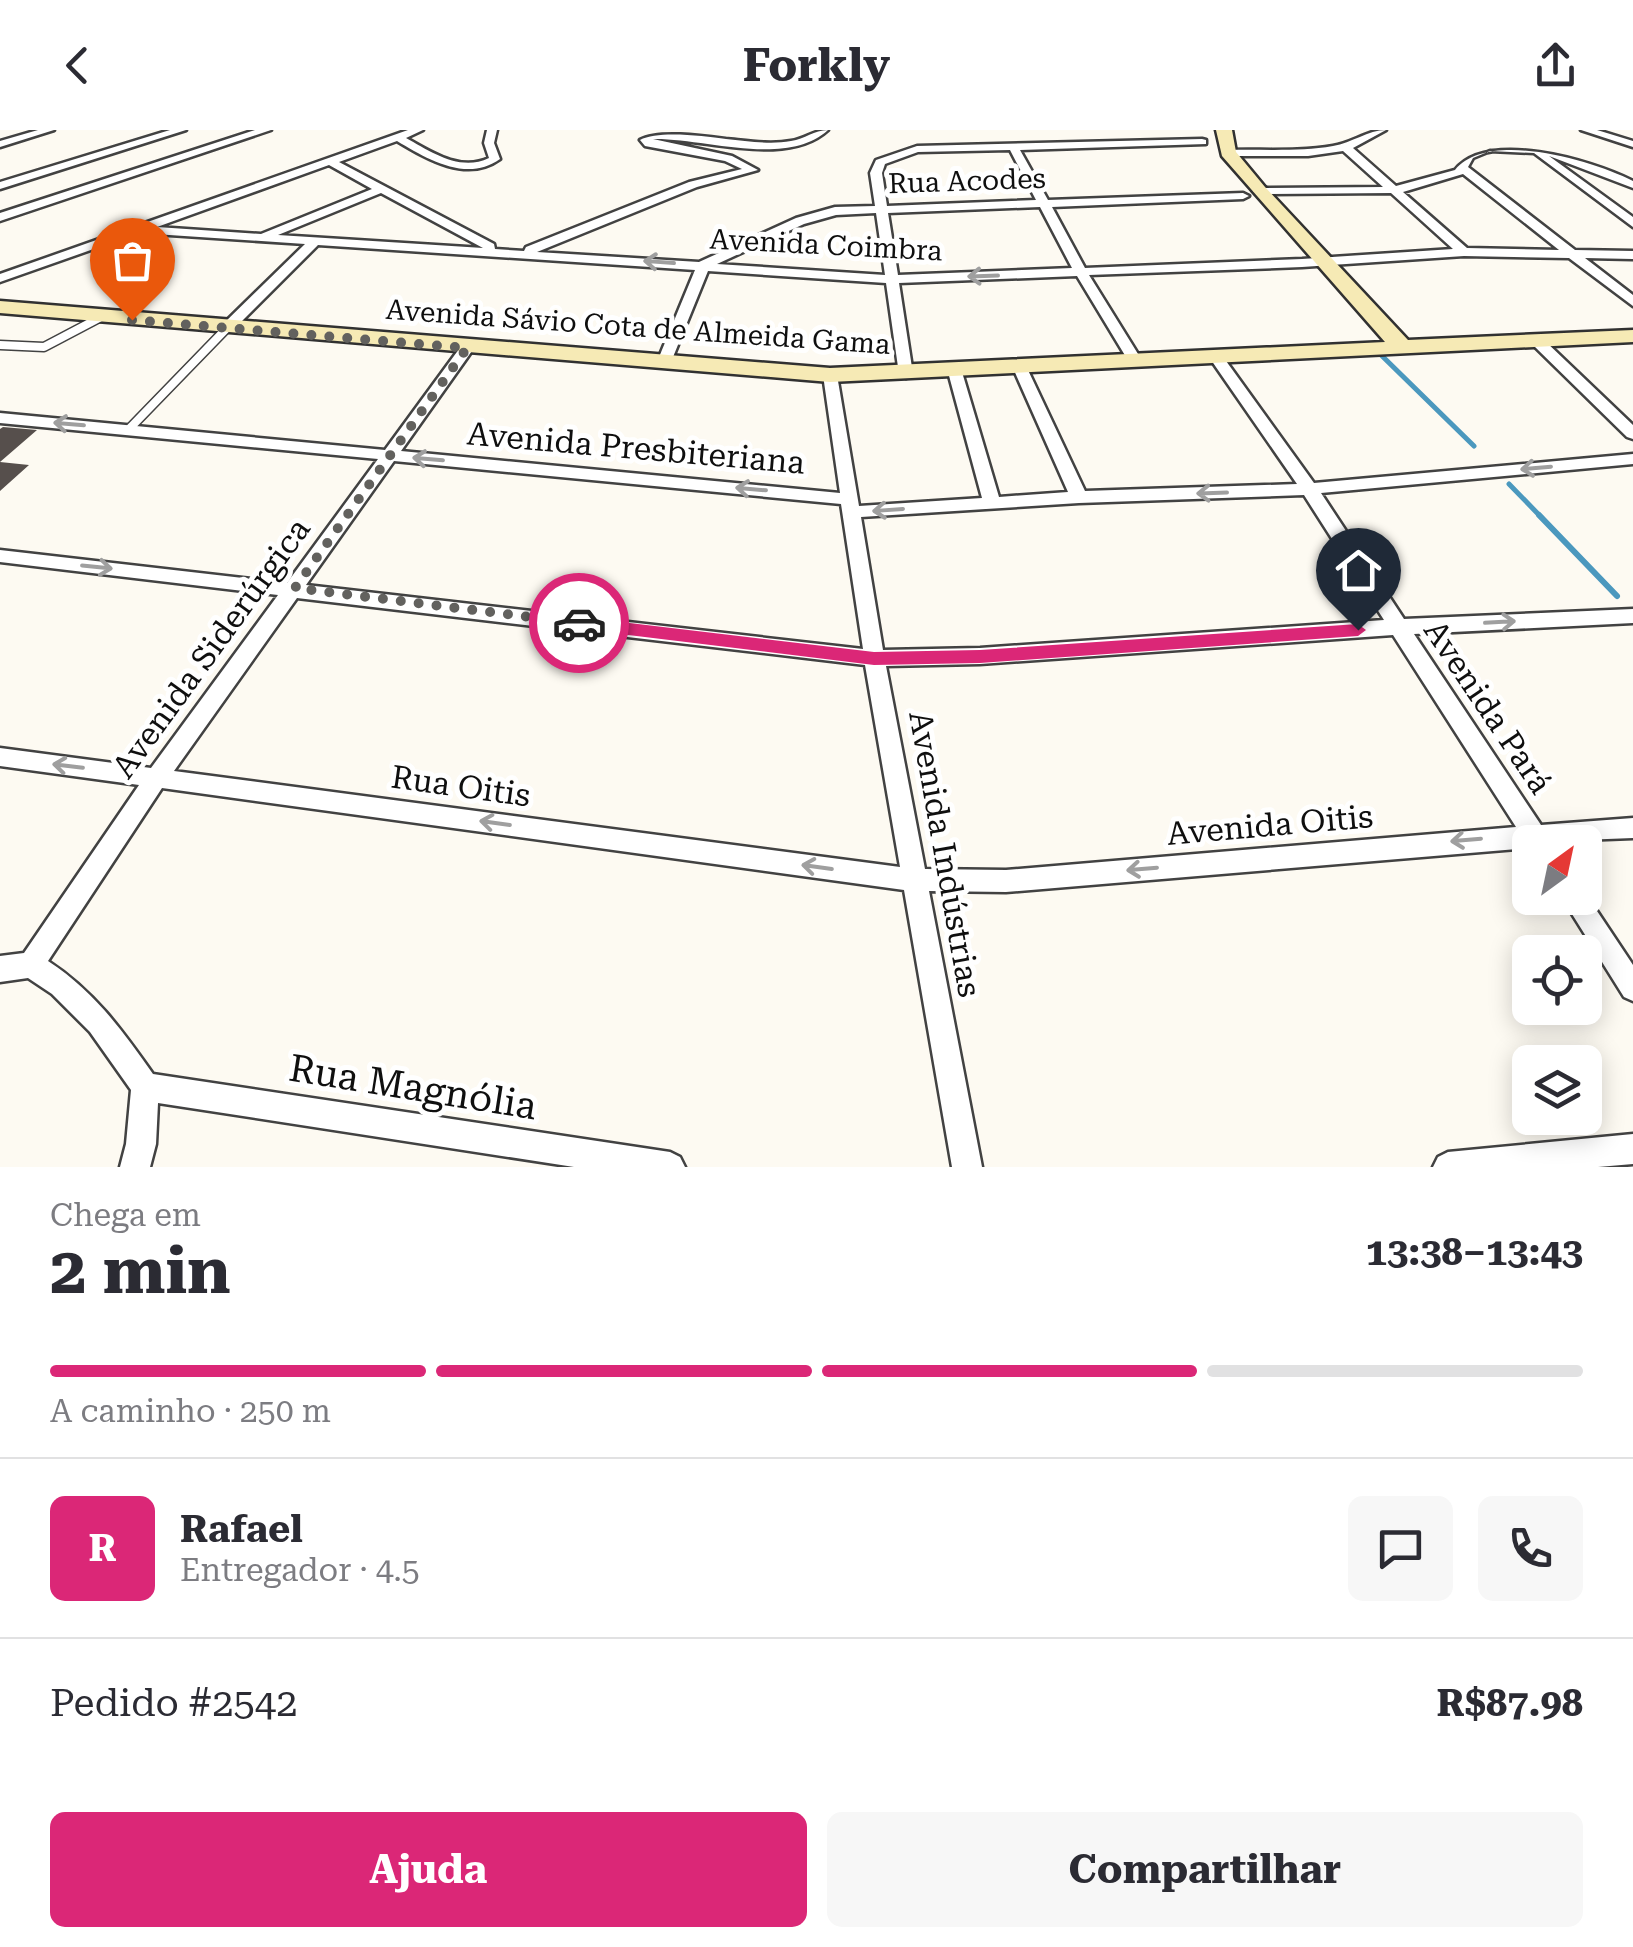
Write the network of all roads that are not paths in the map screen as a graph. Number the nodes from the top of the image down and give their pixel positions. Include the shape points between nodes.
1 (49, 130) edge
2 (181, 130) edge
3 (418, 130) edge
4 (492, 130) edge
5 (823, 130) edge
6 (964, 130) edge
7 (1040, 130) edge
8 (1381, 130) edge
9 (1586, 130) edge
10 (260, 131) edge
11 (1218, 133) edge
12 (397, 137) junction
13 (0, 144) edge
14 (1633, 144) edge
15 (1049, 145) junction
16 (1012, 146) junction
17 (973, 147) junction
18 (1346, 148) junction
19 (1534, 150) junction
20 (1228, 153) junction
21 (329, 161) junction
22 (1464, 169) junction
23 (1633, 185) edge
24 (0, 186) edge
25 (382, 189) junction
26 (1393, 190) junction
27 (1251, 193) junction
28 (1042, 204) junction
29 (882, 208) junction
30 (0, 217) edge
31 (1633, 222) edge
32 (136, 229) junction
33 (260, 237) junction
34 (316, 240) junction
35 (498, 251) junction
36 (524, 252) junction
37 (1464, 252) junction
38 (1633, 255) edge
39 (1577, 257) junction
40 (1302, 262) junction
41 (1324, 262) junction
42 (704, 265) junction
43 (1081, 272) junction
44 (0, 278) edge
45 (890, 278) junction
46 (1633, 302) edge
47 (0, 307) edge
48 (100, 317) junction
49 (227, 328) junction
50 (1633, 336) edge
51 (1539, 343) junction
52 (0, 345) edge
53 (1402, 347) junction
54 (467, 348) junction
55 (1378, 348) junction
56 (1216, 358) junction
57 (664, 362) junction
58 (1136, 362) junction
59 (1020, 368) junction
60 (955, 372) junction
61 (906, 374) junction
62 (830, 376) junction
63 (0, 418) edge
64 (129, 429) junction
65 (1633, 434) edge
66 (388, 455) junction
67 (1633, 459) edge
68 (1309, 490) junction
69 (1079, 497) junction
70 (992, 502) junction
71 (849, 505) junction
72 (0, 556) edge
73 (295, 588) junction
74 (1633, 616) edge
75 (1396, 627) junction
76 (874, 658) junction
77 (0, 757) edge
78 (158, 777) junction
79 (1527, 825) edge
80 (1633, 828) edge
81 (1602, 831) edge
82 (1512, 840) edge
83 (913, 880) junction
84 (1585, 915) edge
85 (31, 964) junction
86 (0, 969) edge
87 (1633, 988) edge
88 (145, 1087) junction
89 (1633, 1149) edge
90 (134, 1167) edge
91 (670, 1167) edge
92 (967, 1167) edge
93 (1448, 1167) edge

1 - 13 street
2 - 24 street
3 - 12 street
4 - 12 street via 495,160 479,166 454,165
5 - 36 street via 813,140 787,145 650,136 646,140 654,146 728,158 752,170 693,184
6 - 17 street
7 - 15 street
8 - 18 street
9 - 14 street
10 - 30 street
11 - 15 street
11 - 20 street
11 - 27 street
12 - 21 street
15 - 16 street
16 - 17 street
16 - 28 street
17 - 29 street via 917,148 880,162
18 - 20 street
18 - 26 street
19 - 22 street, Rua Acodes via 1478,150
19 - 23 street
19 - 31 street
20 - 27 street
21 - 25 street
21 - 32 street
22 - 26 street, Rua Acodes
22 - 39 street
25 - 33 street
25 - 35 street
26 - 27 street, Rua Acodes
26 - 37 street
27 - 28 street, Rua Acodes
27 - 40 street
27 - 41 street
28 - 29 street, Rua Acodes
28 - 43 street
29 - 42 street, Rua Acodes via 816,216
29 - 45 street
32 - 33 street, Avenida Coimbra
32 - 44 street
33 - 34 street, Avenida Coimbra
34 - 35 street, Avenida Coimbra
34 - 49 street
35 - 36 street, Avenida Coimbra
42 -> 36 street, Avenida Coimbra
37 - 39 street, Avenida Coimbra
37 - 41 street, Avenida Coimbra
38 - 39 street, Avenida Coimbra
39 - 46 street
40 - 41 street, Avenida Coimbra
40 - 43 street, Avenida Coimbra
40 - 55 street
41 - 53 street
42 - 45 street, Avenida Coimbra
42 - 57 street
43 -> 45 street, Avenida Coimbra
43 - 58 street
45 - 61 street
47 - 48 street, Avenida Sávio Cota de Almeida Gama
48 - 49 street, Avenida Sávio Cota de Almeida Gama
48 - 52 lane via 44,347
49 - 54 street, Avenida Sávio Cota de Almeida Gama
49 - 64 lane
50 - 51 street, Avenida Sávio Cota de Almeida Gama
51 - 53 street, Avenida Sávio Cota de Almeida Gama
51 - 65 street
53 - 55 street, Avenida Sávio Cota de Almeida Gama
54 - 57 street, Avenida Sávio Cota de Almeida Gama
54 - 66 street, Avenida Siderúrgica
55 - 56 street, Avenida Sávio Cota de Almeida Gama
56 - 58 street, Avenida Sávio Cota de Almeida Gama
56 - 68 street, Avenida Pará
57 - 62 street, Avenida Sávio Cota de Almeida Gama
58 - 59 street, Avenida Sávio Cota de Almeida Gama
59 - 60 street, Avenida Sávio Cota de Almeida Gama
59 - 69 street
60 - 61 street, Avenida Sávio Cota de Almeida Gama
60 - 70 street
61 - 62 street, Avenida Sávio Cota de Almeida Gama
62 - 71 street, Avenida Indústrias
64 -> 63 street, Avenida Presbiteriana
64 - 66 street, Avenida Presbiteriana
71 -> 66 street, Avenida Presbiteriana
66 - 73 street, Avenida Siderúrgica
67 -> 68 street, Avenida Presbiteriana
68 -> 69 street, Avenida Presbiteriana
68 - 75 street, Avenida Pará
69 - 70 street, Avenida Presbiteriana
70 -> 71 street, Avenida Presbiteriana
71 - 76 street, Avenida Indústrias
72 -> 73 street
73 - 76 street
73 - 78 street, Avenida Siderúrgica
75 -> 74 street
75 - 76 street
75 - 79 street, Avenida Pará
76 - 83 street, Avenida Indústrias
78 -> 77 street, Rua Oitis
83 -> 78 street, Rua Oitis
78 - 85 street, Avenida Siderúrgica
80 - 81 street, Avenida Oitis
82 -> 83 street, Avenida Oitis via 1006,881
83 - 92 street, Avenida Indústrias
84 - 87 street
85 - 86 street
85 - 88 street via 100,1022
88 - 90 street
88 - 91 street, Rua Magnólia
89 - 93 street

